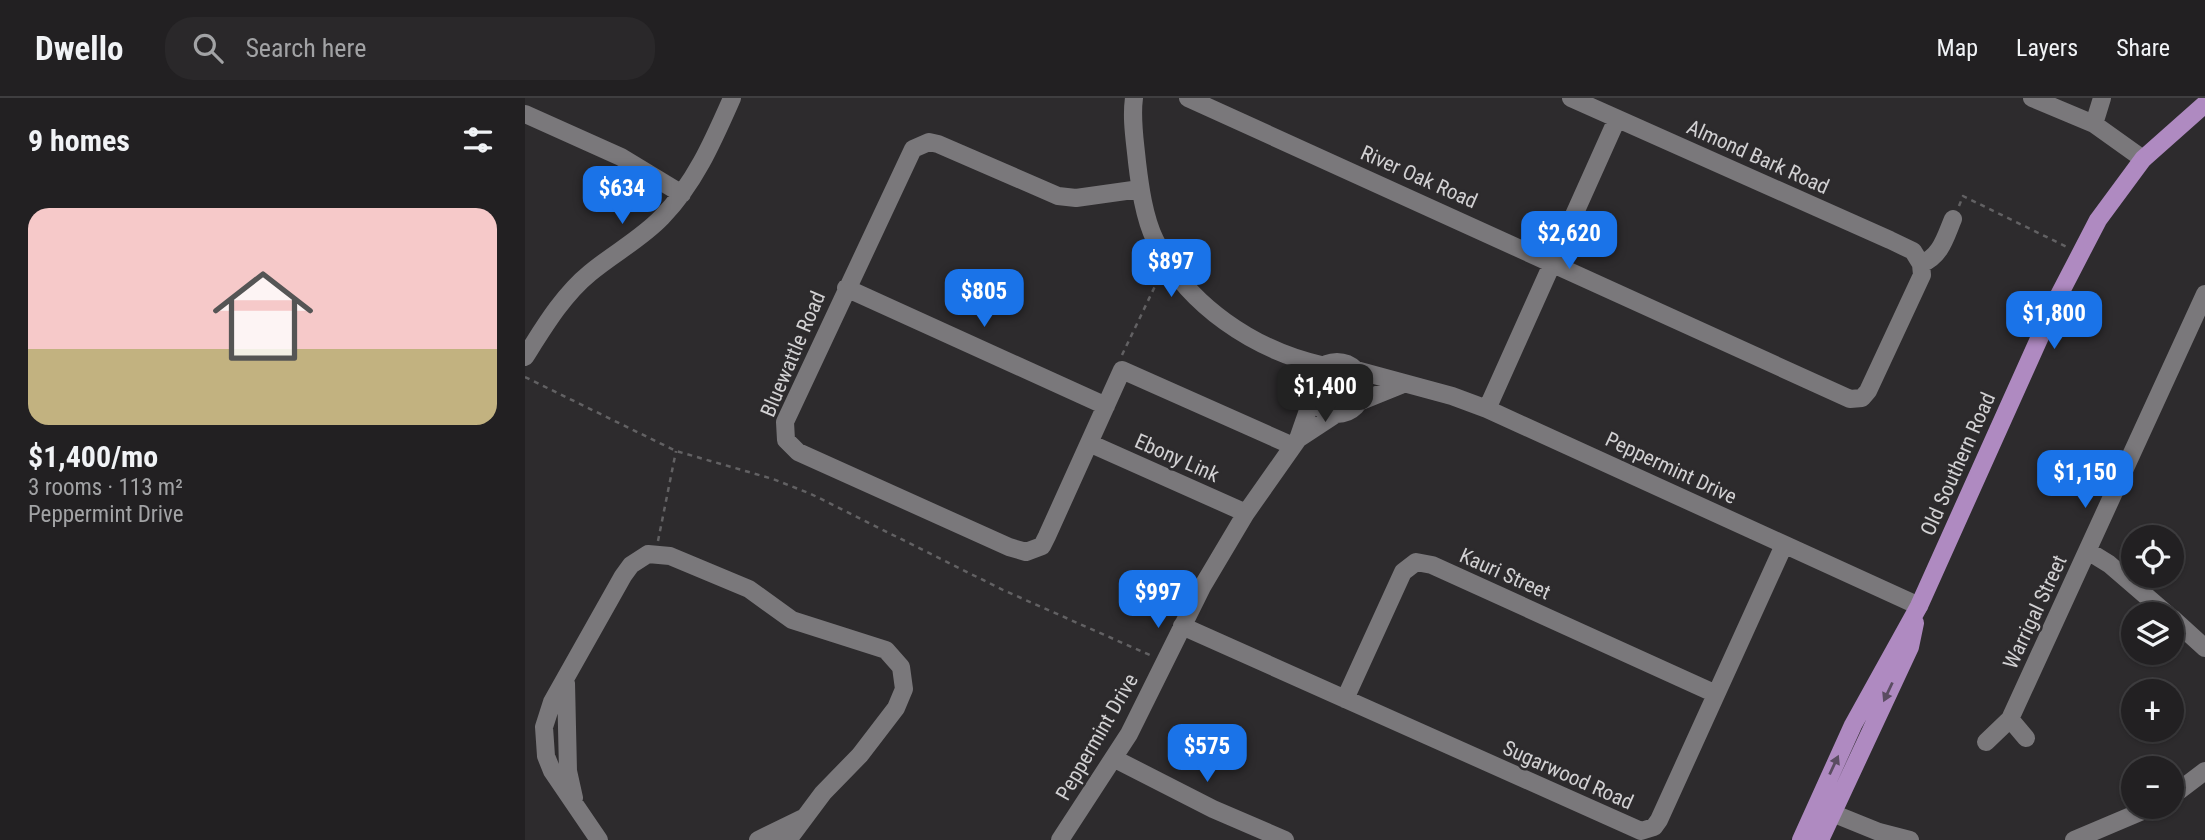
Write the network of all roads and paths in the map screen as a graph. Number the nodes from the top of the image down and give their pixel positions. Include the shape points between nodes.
1 (732, 98) edge
2 (1134, 98) edge
3 (1188, 98) edge
4 (1571, 98) edge
5 (2032, 98) edge
6 (2102, 98) edge
7 (2205, 104) edge
8 (525, 114) edge
9 (1617, 119) junction
10 (2094, 124) junction
11 (2143, 159) junction
12 (1140, 189) junction
13 (682, 194) junction
14 (1953, 219) joint
15 (2080, 253) junction
16 (1552, 261) junction
17 (1921, 264) junction
18 (846, 288) junction
19 (2205, 294) edge
20 (532, 332) edge
21 (1275, 351) junction
22 (525, 357) edge
23 (1325, 366) junction
24 (1356, 370) junction
25 (525, 377) edge
26 (1401, 385) junction
27 (1312, 393) junction
28 (1359, 402) junction
29 (1106, 406) junction
30 (1487, 409) junction
31 (1336, 414) junction
32 (1296, 442) junction
33 (1089, 443) junction
34 (676, 452) junction
35 (1246, 513) junction
36 (1784, 545) junction
37 (2088, 551) junction
38 (655, 553) junction
39 (2153, 602) edge
40 (1919, 606) junction
41 (1182, 626) junction
42 (2184, 629) edge
43 (2205, 648) edge
44 (1165, 661) junction
45 (566, 682) junction
46 (1716, 694) junction
47 (1345, 699) junction
48 (2010, 719) junction
49 (2026, 738) dead end
50 (566, 739) junction
51 (544, 742) junction
52 (1986, 742) dead end
53 (1115, 759) junction
54 (2205, 771) edge
55 (2184, 787) edge
56 (575, 801) junction
57 (1832, 813) junction
58 (803, 818) junction
59 (2124, 819) edge
60 (1811, 837) edge
61 (762, 839) edge
62 (599, 840) edge
63 (788, 840) edge
64 (1060, 840) edge
65 (1285, 840) edge
66 (1910, 840) edge
67 (2074, 840) edge

1 - 13 street
2 - 12 street
3 - 16 street, River Oak Road
4 - 9 street, Almond Bark Road
5 - 10 street
6 - 10 street
7 - 11 main road, Old Southern Road
8 - 13 street via 621,157
9 - 16 street
9 - 17 street, Almond Bark Road via 1890,240 1913,251
10 - 11 street
11 - 15 main road, Old Southern Road via 2115,194
12 - 18 street, Bluewattle Road via 1076,198 1058,196 938,144 920,144 908,156
12 - 21 street via 1153,237 1181,282 1219,316
13 - 20 street via 649,229 590,273
14 - 15 path via 1963,196
14 - 17 street via 1939,252
15 - 40 main road, Old Southern Road
16 - 17 street, River Oak Road via 1850,399 1862,398 1868,391 1922,275
16 - 30 street
18 - 29 street
18 - 33 street, Bluewattle Road via 785,422 786,440 798,452 1026,552 1042,546
19 - 37 street, Warrigal Street
20 - 22 street
21 - 23 street
21 - 27 street
23 - 24 street via 1341,363
23 - 27 street via 1315,375
24 - 26 street, Peppermint Drive
24 - 28 street via 1363,385
25 - 34 path
26 - 28 street
26 - 30 street, Peppermint Drive via 1425,388
27 - 31 street via 1322,409
27 - 32 street, Peppermint Drive
28 - 31 street via 1350,411
29 - 32 street, Bluewattle Road via 1122,370
29 - 33 street, Bluewattle Road
30 - 36 street, Peppermint Drive
31 - 32 street, Peppermint Drive
32 - 35 street, Peppermint Drive
33 - 35 street, Ebony Link
34 - 38 path
34 - 44 path via 811,494 1003,590
35 - 41 street, Peppermint Drive
36 - 40 street, Peppermint Drive
36 - 46 street, Sugarwood Road
37 - 39 street
37 - 48 street, Warrigal Street
38 - 45 street via 631,565
38 - 58 street via 749,589 792,621 886,650 901,667 904,689 896,708
40 -> 57 main road, Old Southern Road via 1910,647
60 -> 40 main road, Old Southern Road via 1853,725
41 - 44 street, Peppermint Drive
41 - 47 street, Sugarwood Road
42 - 43 street
44 - 53 street, Peppermint Drive
45 - 50 street
45 - 51 street via 546,715
46 - 47 street, Kauri Street via 1432,565 1416,562 1403,572
46 - 47 street, Sugarwood Road via 1659,820 1641,831
48 - 49 street
48 - 52 street, Warrigal Street
50 - 51 street
50 - 56 street
51 - 56 street via 552,771
53 - 64 street, Peppermint Drive
53 - 65 street
54 - 55 street
56 - 62 street
57 - 60 street
57 - 66 street
58 - 61 street
58 - 63 street
59 - 67 street

